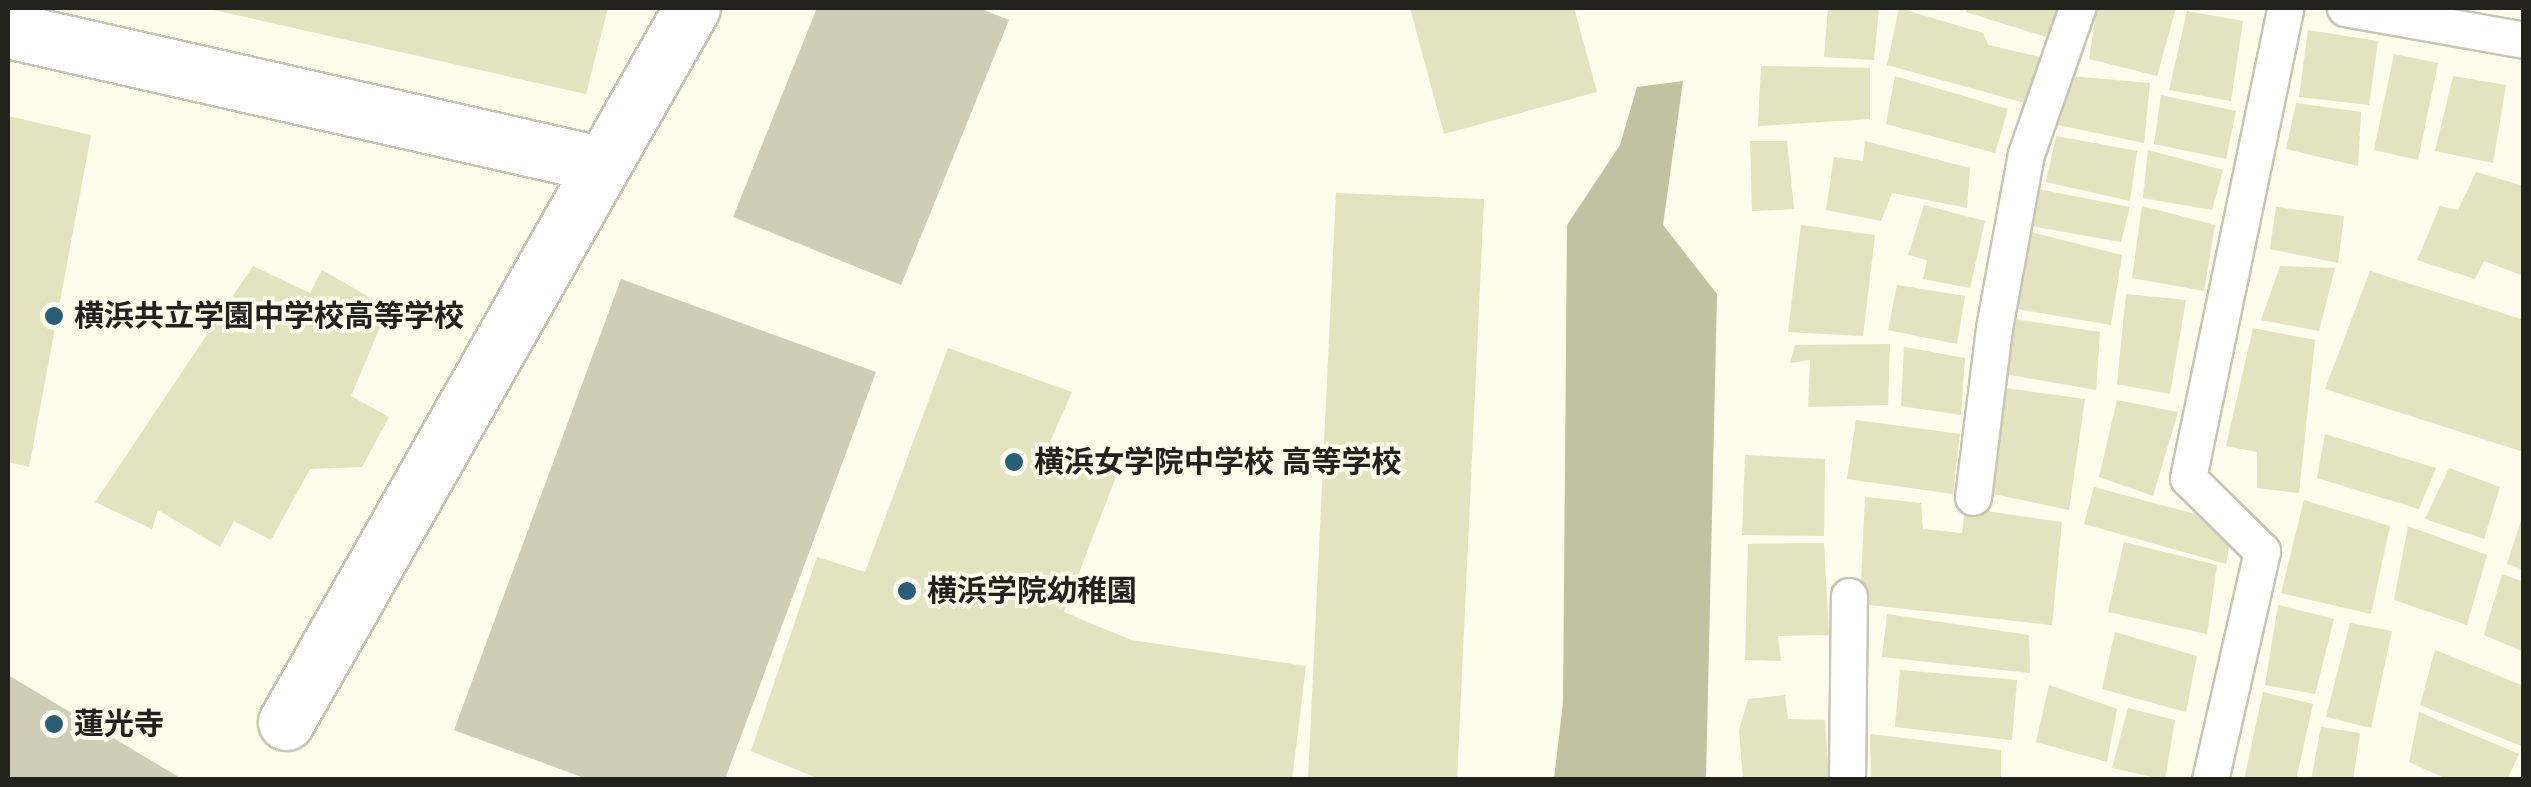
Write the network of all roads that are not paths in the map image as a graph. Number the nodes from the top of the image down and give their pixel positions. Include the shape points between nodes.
1 (692, 8) edge
2 (2077, 8) edge
3 (2285, 8) edge
4 (2345, 8) edge
5 (8, 30) edge
6 (2524, 40) edge
7 (599, 164) junction
8 (1972, 497) dead end
9 (1848, 596) dead end
10 (286, 722) dead end
11 (1847, 780) edge
12 (2210, 780) edge

1 - 7 street
2 - 8 lane via 2026,154
3 - 12 lane via 2188,478 2262,550
4 - 6 lane
5 - 7 street
7 - 10 street
9 - 11 lane

